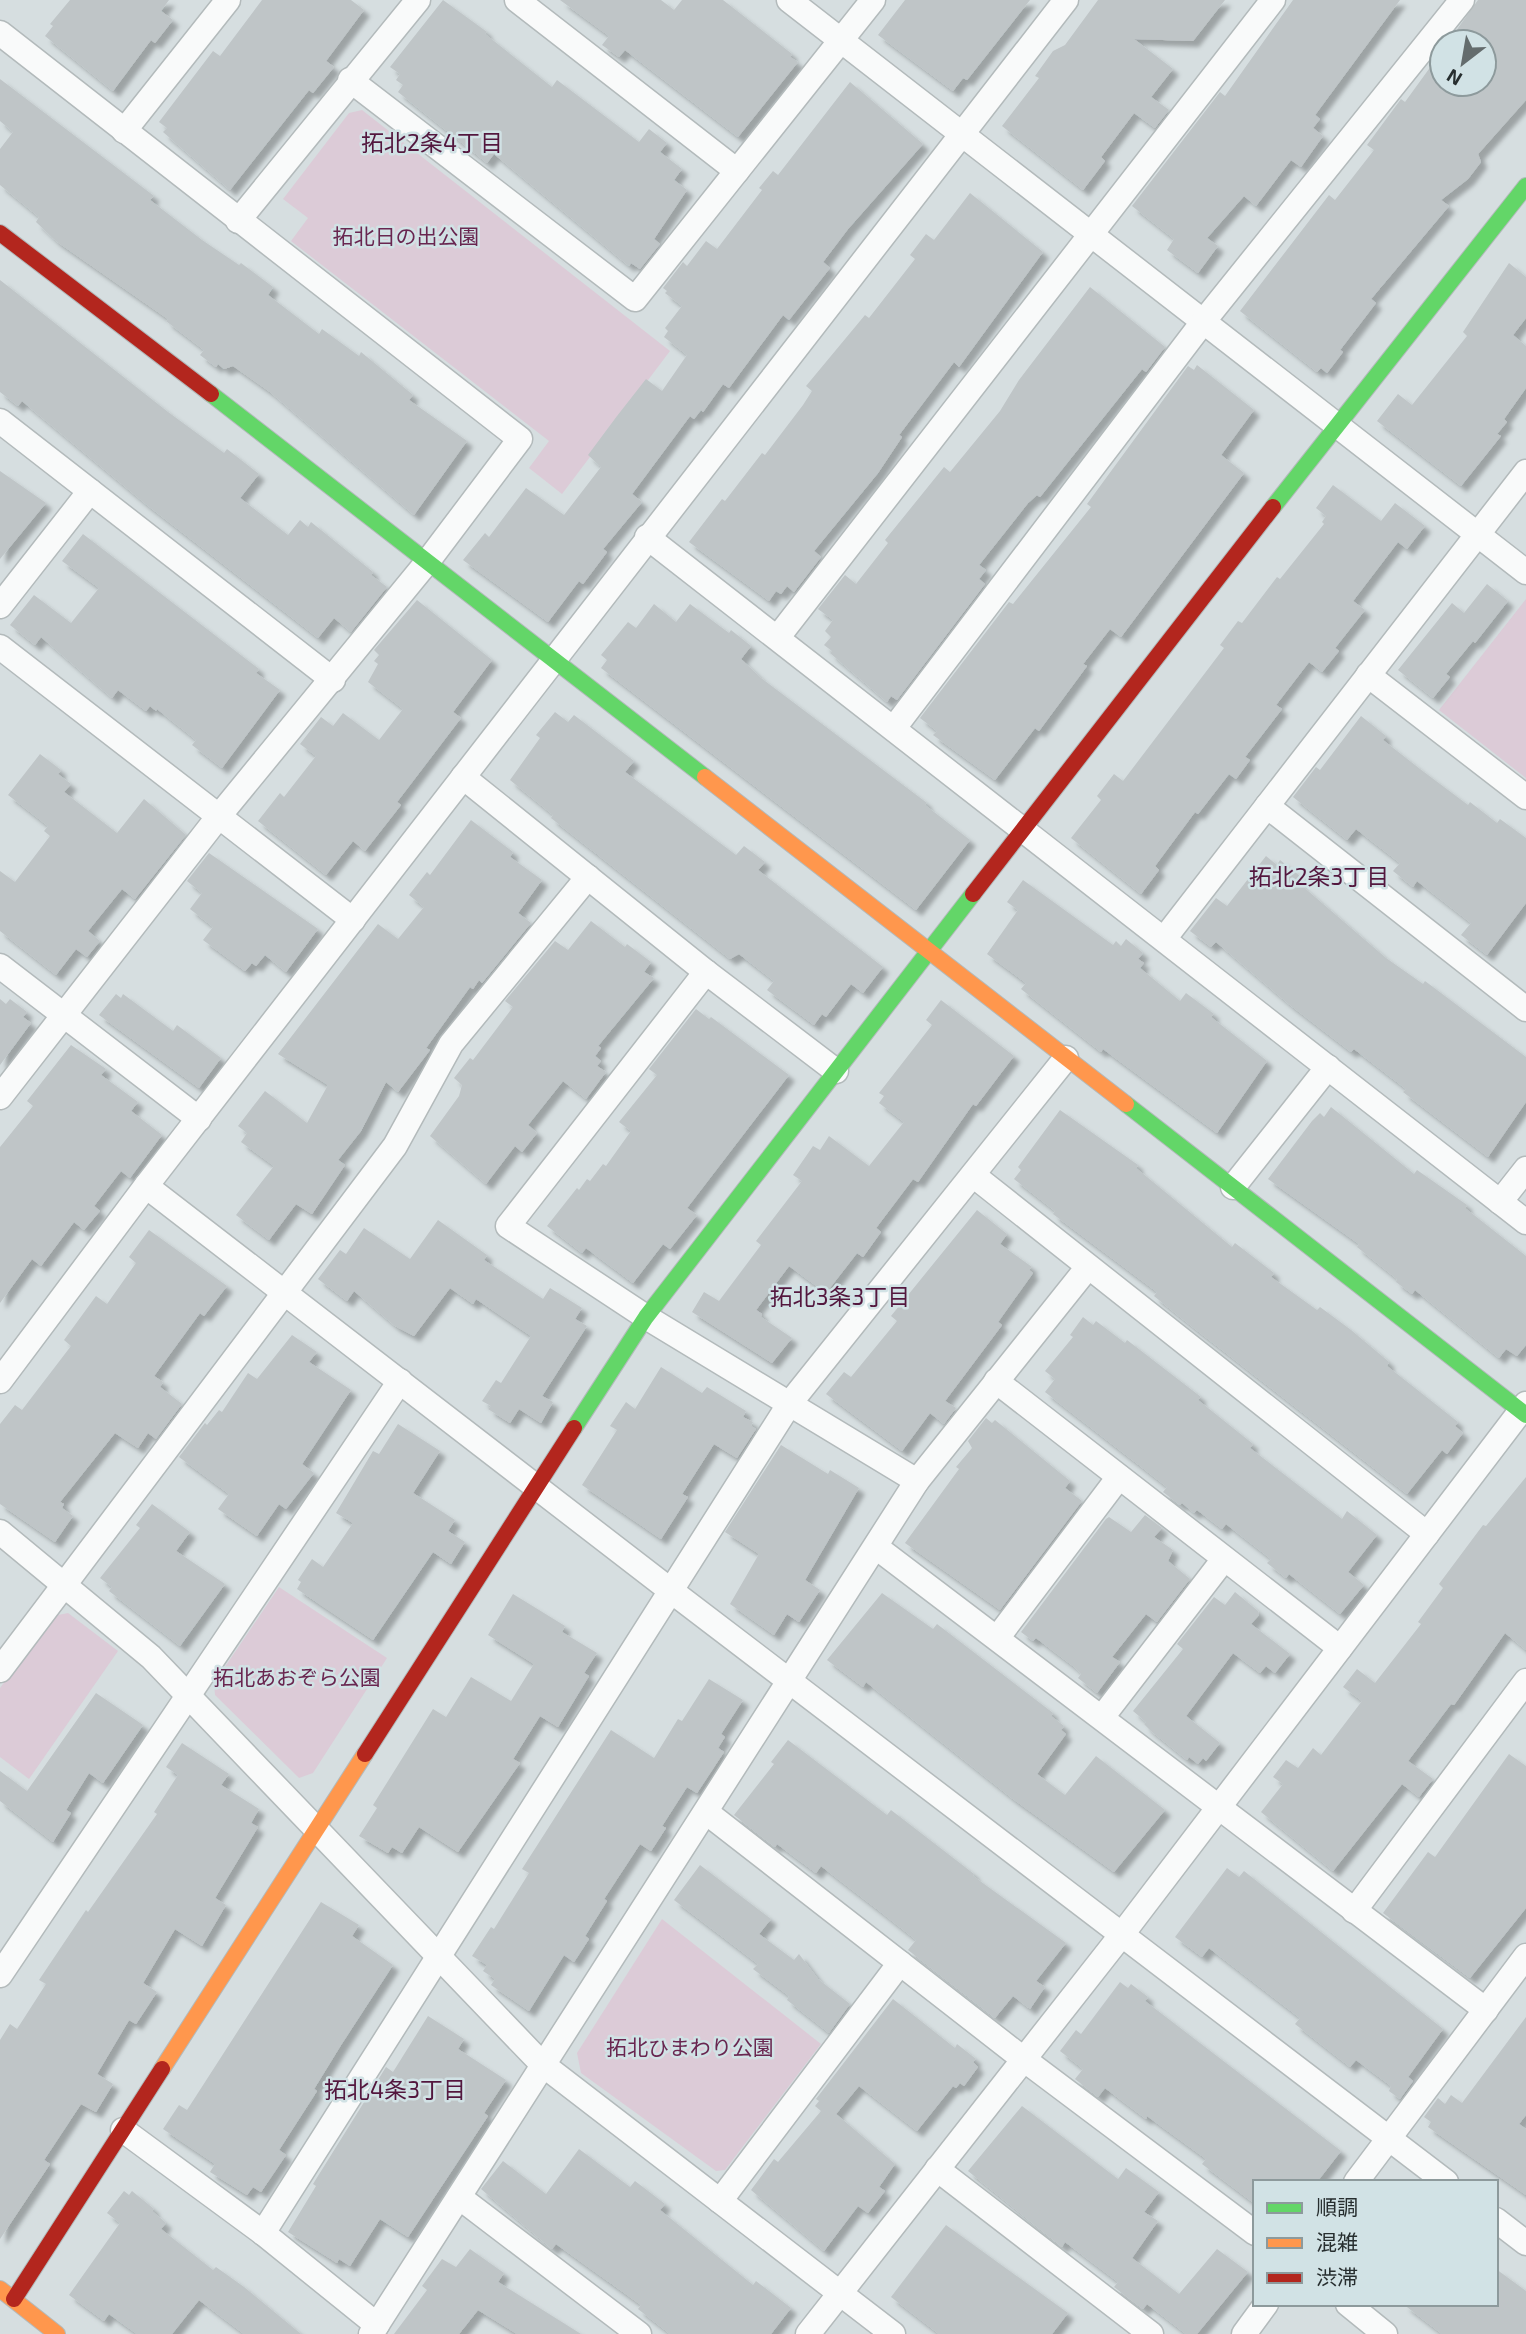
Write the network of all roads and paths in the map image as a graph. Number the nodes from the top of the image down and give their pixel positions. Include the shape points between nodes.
1 (228, 0) edge
2 (418, 0) edge
3 (517, 0) edge
4 (789, 0) edge
5 (873, 0) edge
6 (1066, 0) edge
7 (1273, 0) edge
8 (1462, 0) edge
9 (0, 33) edge
10 (841, 40) junction
11 (350, 80) junction
12 (124, 131) junction
13 (962, 134) junction
14 (737, 171) junction
15 (1526, 186) edge
16 (238, 221) junction
17 (0, 233) edge
18 (1090, 234) junction
19 (1203, 322) junction
20 (0, 421) edge
21 (1336, 425) junction
22 (1526, 472) edge
23 (90, 491) junction
24 (1477, 534) junction
25 (647, 537) junction
26 (428, 561) junction
27 (1526, 572) edge
28 (0, 606) edge
29 (778, 638) junction
30 (0, 647) edge
31 (552, 660) junction
32 (1368, 675) junction
33 (333, 680) junction
34 (894, 728) junction
35 (463, 777) junction
36 (1526, 797) edge
37 (1267, 806) junction
38 (219, 816) junction
39 (1024, 830) junction
40 (588, 877) junction
41 (353, 920) junction
42 (1164, 939) junction
43 (929, 952) junction
44 (0, 966) edge
45 (706, 972) junction
46 (1526, 1009) edge
47 (64, 1015) junction
48 (1066, 1058) junction
49 (1328, 1067) junction
50 (836, 1071) junction
51 (0, 1097) edge
52 (199, 1119) junction
53 (1526, 1169) edge
54 (973, 1175) junction
55 (146, 1186) junction
56 (1233, 1187) junction
57 (1500, 1202) junction
58 (1526, 1222) edge
59 (1088, 1267) junction
60 (283, 1292) junction
61 (646, 1317) junction
62 (0, 1381) edge
63 (400, 1381) junction
64 (996, 1381) junction
65 (790, 1403) junction
66 (1524, 1410) edge
67 (1119, 1477) junction
68 (917, 1481) junction
69 (536, 1488) junction
70 (0, 1532) edge
71 (1427, 1534) junction
72 (876, 1547) junction
73 (1224, 1559) junction
74 (62, 1587) junction
75 (670, 1590) junction
76 (998, 1637) junction
77 (1340, 1648) junction
78 (0, 1670) edge
79 (1526, 1681) edge
80 (790, 1682) junction
81 (189, 1698) junction
82 (1103, 1716) junction
83 (1220, 1805) junction
84 (706, 1812) junction
85 (315, 1830) junction
86 (1354, 1911) junction
87 (1122, 1933) junction
88 (438, 1956) junction
89 (1526, 1956) edge
90 (900, 1963) junction
91 (0, 1975) edge
92 (1486, 2010) junction
93 (1022, 2058) junction
94 (542, 2064) junction
95 (122, 2130) junction
96 (1389, 2138) junction
97 (937, 2169) junction
98 (1358, 2180) edge
99 (1443, 2180) edge
100 (459, 2197) junction
101 (720, 2201) junction
102 (1498, 2221) edge
103 (1253, 2231) edge
104 (263, 2233) junction
105 (1523, 2235) edge
106 (0, 2289) edge
107 (839, 2293) junction
108 (14, 2299) junction
109 (1265, 2306) edge
110 (1350, 2306) edge
111 (374, 2329) edge
112 (57, 2334) edge
113 (639, 2334) edge
114 (808, 2334) edge
115 (893, 2334) edge
116 (1151, 2334) edge
117 (1244, 2334) edge
118 (1385, 2334) edge

1 - 12 street
2 - 11 street
3 - 14 street
4 - 10 street
5 - 10 street
6 - 13 street
7 - 18 street
8 - 19 street
9 - 12 street
10 - 13 street
10 - 14 street
11 - 14 street via 635,299
11 - 16 street
12 - 16 street
13 - 18 street
13 - 25 street
15 - 21 street
16 - 26 street via 520,439
17 - 26 street
18 - 19 street
18 - 29 street
19 - 21 street
19 - 34 street
20 - 23 street
21 - 24 street
21 - 39 street
22 - 24 street
23 - 28 street
23 - 33 street
24 - 27 street
24 - 32 street
25 - 29 street
25 - 31 street
26 - 31 street
26 - 33 street
29 - 34 street
30 - 38 street
31 - 35 street
31 - 43 street
32 - 36 street
32 - 37 street
33 - 38 street
34 - 39 street
35 - 40 street
35 - 41 street
37 - 42 street
37 - 46 street
38 - 41 street
38 - 47 street
39 - 42 street
39 - 43 street
40 - 45 street
40 - 60 street via 451,1044 395,1146
41 - 52 street
42 - 49 street
43 - 48 street
43 - 50 street
44 - 47 street
45 - 50 street
45 - 61 street via 508,1226
47 - 51 street
47 - 52 street
48 - 54 street
48 - 56 street
49 - 56 street
49 - 57 street
50 - 61 street
52 - 55 street
53 - 57 street
54 - 59 street
54 - 65 street
55 - 60 street
55 - 62 street
56 - 66 street
57 - 58 street
59 - 64 street
59 - 71 street
60 - 63 street
60 - 74 street
61 - 65 street
61 - 69 street
63 - 69 street
63 - 81 street
64 - 67 street
64 - 68 street
65 - 68 street
65 - 75 street
66 - 71 street
67 - 73 street
67 - 76 street
68 - 72 street
69 - 75 street
69 - 85 street
70 - 74 street
71 - 77 street
72 - 76 street
72 - 80 street
73 - 77 street
73 - 82 street
74 - 78 street
74 - 81 street via 151,1657
75 - 80 street
75 - 88 street
76 - 82 street
77 - 83 street
79 - 86 street
80 - 84 street
80 - 87 street
81 - 85 street
81 - 91 street
82 - 83 street
83 - 86 street
83 - 87 street
84 - 90 street
84 - 94 street
85 - 88 street
85 - 95 street
86 - 92 street
87 - 93 street
87 - 96 street
88 - 94 street
88 - 104 street
89 - 92 street
90 - 93 street
90 - 101 street
92 - 96 street
93 - 97 street
93 - 103 street
94 - 100 street
94 - 101 street
95 - 104 street
95 - 108 street
96 - 98 street
96 - 99 street
97 - 107 street
97 - 116 street
100 - 111 street
100 - 113 street
101 - 107 street
102 - 105 street
104 - 111 street
106 - 108 street
107 - 114 street
107 - 115 street
108 - 112 street
109 - 117 street
110 - 118 street

